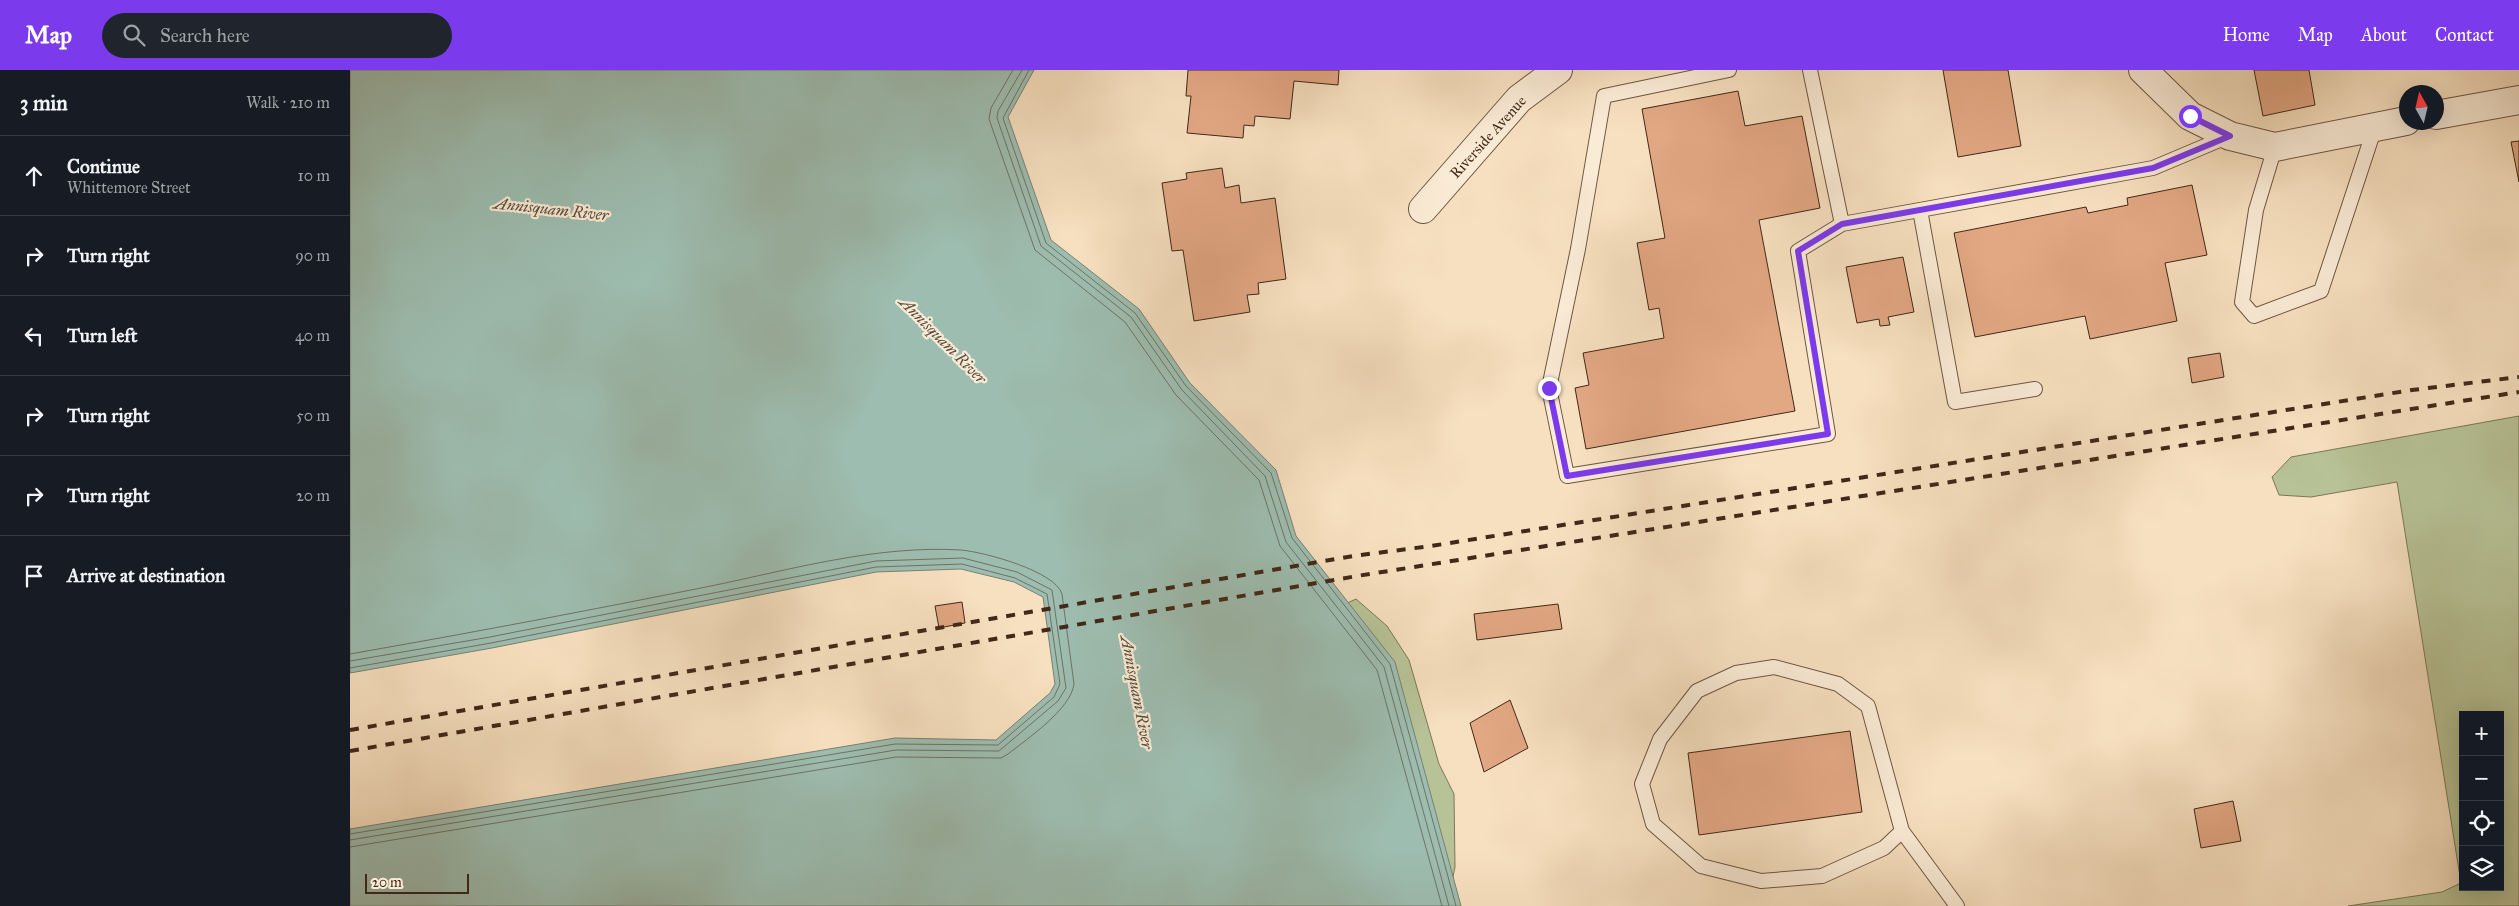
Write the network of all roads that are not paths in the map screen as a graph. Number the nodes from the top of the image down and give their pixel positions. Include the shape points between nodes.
1 (1558, 70) edge
2 (1729, 70) edge
3 (1810, 70) edge
4 (2144, 70) edge
5 (2519, 100) edge
6 (2444, 114) edge
7 (2399, 122) edge
8 (2375, 127) junction
9 (2230, 136) junction
10 (2275, 147) junction
11 (1423, 209) dead end
12 (1920, 210) junction
13 (1842, 224) junction
14 (2035, 389) dead end
15 (1902, 831) junction
16 (1957, 906) edge

1 - 11 street, Riverside Avenue via 1519,99
2 - 13 lane via 1604,96 1578,249 1549,388 1567,476 1828,434 1798,251
3 - 13 lane
4 - 9 street via 2190,116
5 - 6 street
7 - 8 street
8 - 10 street
8 - 10 lane via 2321,291 2254,316 2242,302 2256,210
9 - 10 street
9 - 12 lane via 2153,168
12 - 13 lane
12 - 14 lane via 1955,402
15 - 15 lane via 1868,706 1838,684 1774,667 1736,673 1697,691 1660,739 1642,784 1653,824 1701,866 1761,881 1822,876 1884,848
15 - 16 lane

